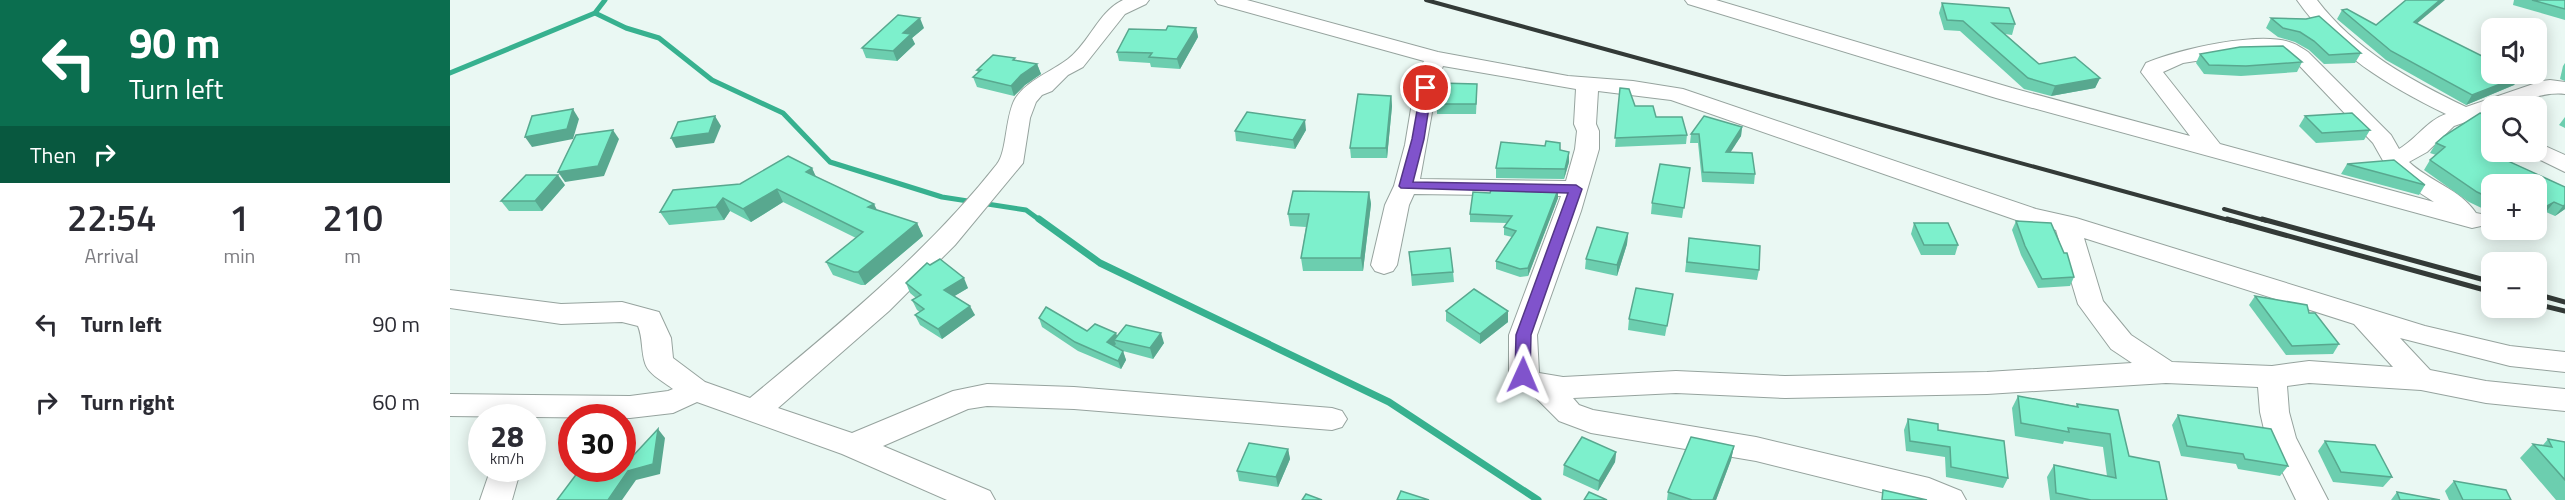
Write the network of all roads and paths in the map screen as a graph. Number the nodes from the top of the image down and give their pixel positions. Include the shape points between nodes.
1 (1139, 0) edge
2 (1225, 0) edge
3 (1695, 0) edge
4 (2307, 0) edge
5 (1436, 58) junction
6 (1587, 85) junction
7 (2565, 88) edge
8 (2467, 113) junction
9 (2481, 119) edge
10 (2212, 149) junction
11 (2547, 155) edge
12 (2394, 160) junction
13 (2565, 165) edge
14 (1406, 186) junction
15 (1576, 189) junction
16 (2067, 224) junction
17 (1384, 265) dead end
18 (450, 299) edge
19 (2363, 317) junction
20 (2565, 363) edge
21 (2166, 372) junction
22 (2272, 377) junction
23 (2421, 379) junction
24 (1543, 387) junction
25 (695, 390) junction
26 (2565, 400) edge
27 (450, 405) edge
28 (468, 406) edge
29 (546, 410) edge
30 (754, 411) junction
31 (1332, 419) dead end
32 (853, 446) junction
33 (502, 482) edge
34 (496, 500) edge
35 (979, 500) edge
36 (1950, 500) edge
37 (2312, 500) edge

1 - 30 street via 1118,10 1076,63 1034,90 1025,101 1011,163 946,239 880,304
2 - 5 street
3 - 10 street via 2004,93
4 - 8 street via 2325,24 2368,61 2412,89
5 - 6 street
5 - 14 street via 1426,83
6 - 15 street via 1587,149
6 - 16 street via 1675,94 2031,216
7 - 8 street via 2550,87
8 - 9 street
8 - 12 street via 2446,121 2419,147
10 - 12 street via 2472,220 2434,189 2411,177
10 - 12 street via 2152,72 2153,67 2178,57 2277,45 2301,56 2383,140
11 - 13 street
14 - 15 street
14 - 17 street via 1397,205
15 - 24 street via 1523,335 1523,375
16 - 19 street
16 - 21 street via 2096,312 2121,342
18 - 25 street via 561,314 622,312 649,320 657,338 659,363
19 - 20 street via 2510,356
19 - 23 street
21 - 22 street
21 - 24 street via 1987,383 1785,387 1676,382
22 - 23 street via 2309,372
22 - 37 street via 2273,407 2283,444
23 - 26 street via 2486,392
24 - 36 street via 1569,413 1591,421 1756,448 1929,491
25 - 29 street via 674,402
25 - 30 street
27 - 28 street
30 - 32 street
31 - 32 street via 1085,398 987,394 963,399
32 - 35 street
33 - 34 street

